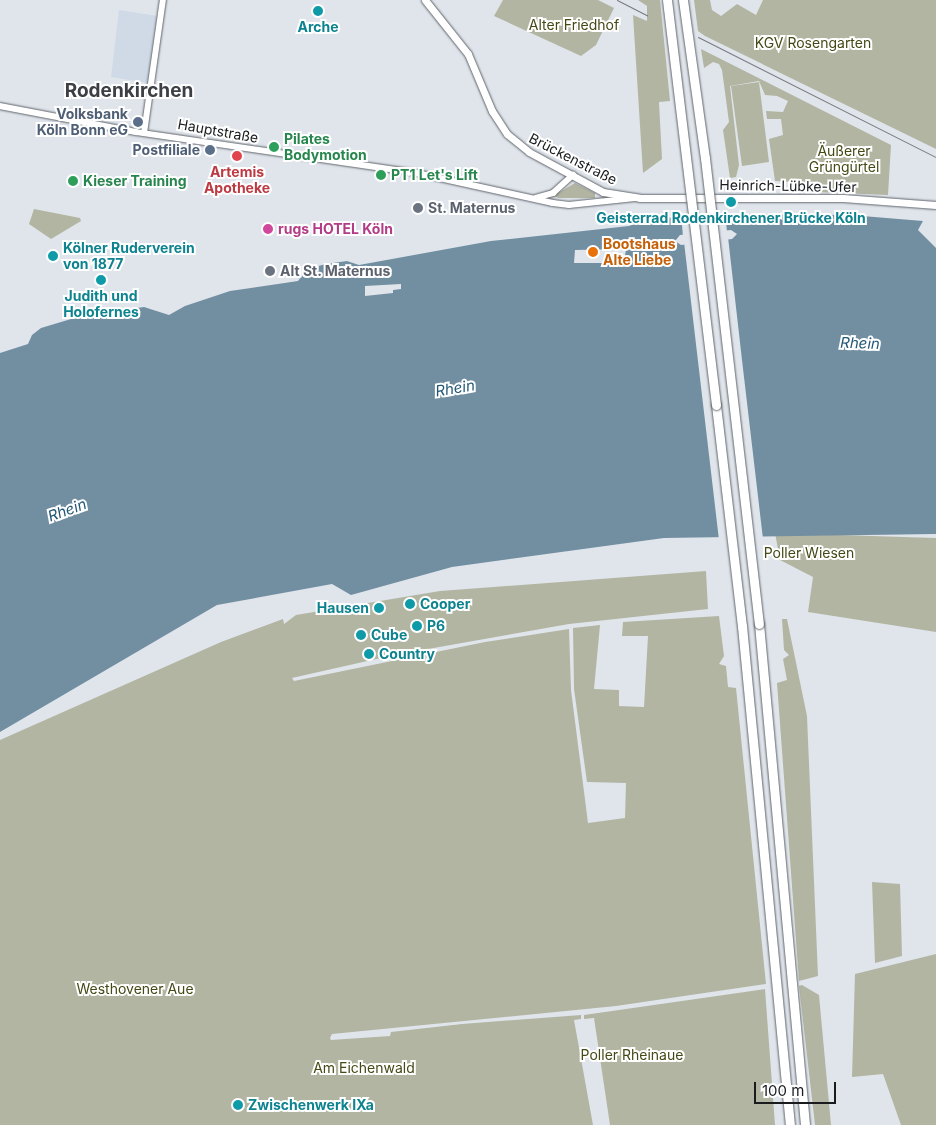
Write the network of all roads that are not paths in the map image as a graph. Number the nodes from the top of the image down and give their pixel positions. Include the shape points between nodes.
1 (163, 0) edge
2 (425, 0) edge
3 (667, 0) edge
4 (683, 0) edge
5 (0, 106) edge
6 (144, 133) junction
7 (573, 175) junction
8 (640, 198) junction
9 (533, 199) junction
10 (936, 205) edge
11 (790, 1125) edge
12 (805, 1125) edge

1 - 6 street
2 - 7 main road, Brückenstraße via 468,54 492,111 507,134 529,152
3 - 11 highway, bridge via 742,626
4 - 12 highway, bridge via 706,168 759,624
5 - 6 street, Hauptstraße
6 - 9 street, Hauptstraße via 417,173
7 - 8 main road, Brückenstraße via 603,192
7 - 9 street via 553,194
8 - 9 street, Hauptstraße via 569,205
8 - 10 main road, Heinrich-Lübke-Ufer via 833,198

